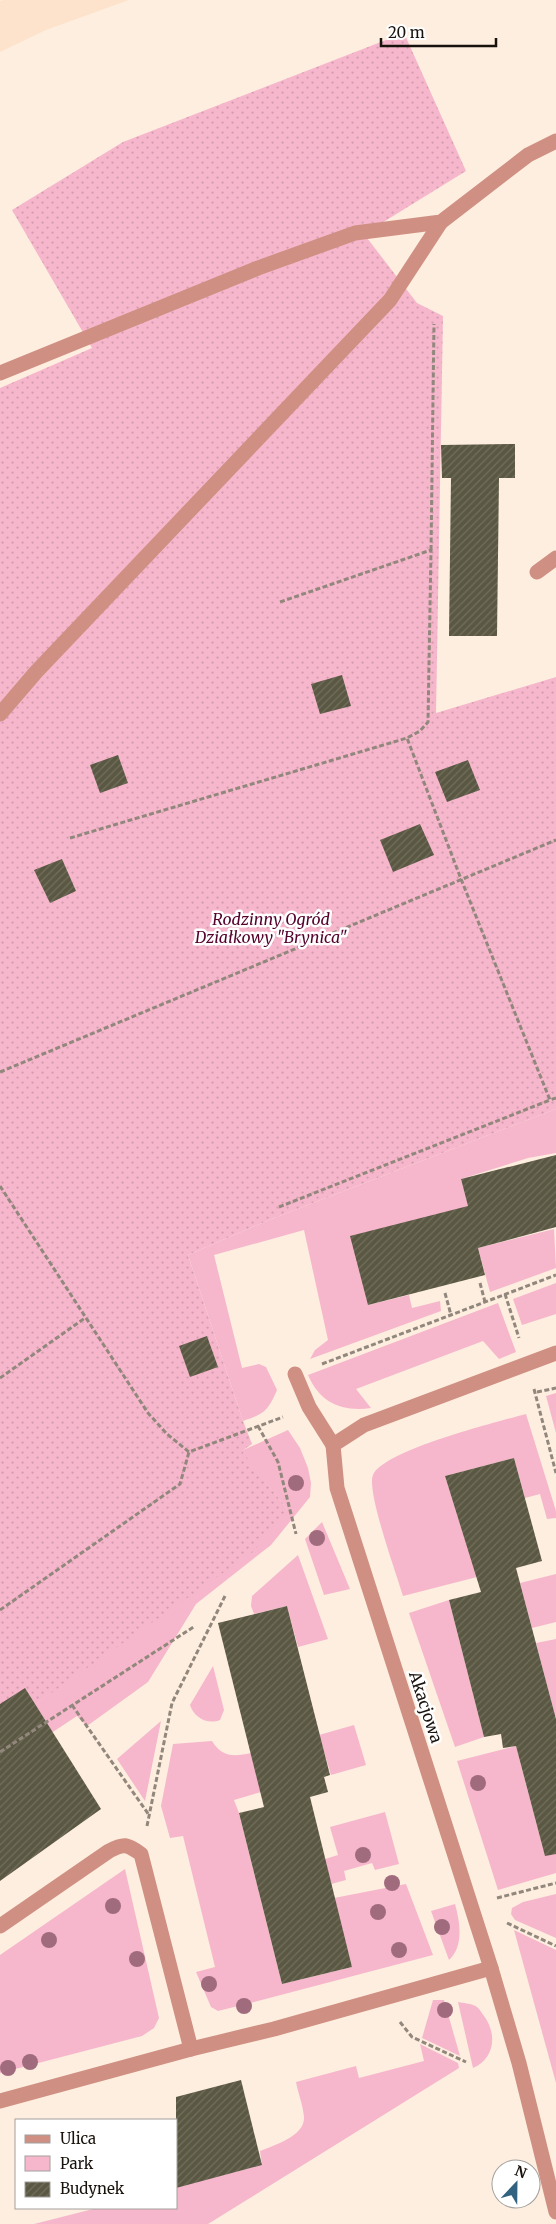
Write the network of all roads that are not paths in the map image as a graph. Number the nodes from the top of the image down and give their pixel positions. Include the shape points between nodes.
1 (556, 141) edge
2 (441, 222) junction
3 (0, 373) edge
4 (556, 558) edge
5 (538, 572) dead end
6 (0, 714) edge
7 (556, 1354) edge
8 (295, 1374) road end
9 (333, 1445) junction
10 (0, 1926) edge
11 (491, 1968) junction
12 (190, 2050) junction
13 (0, 2101) edge
14 (556, 2212) edge

1 - 2 street via 528,155
2 - 3 street via 355,233 258,268
2 - 6 street via 390,300 36,672
4 - 5 street
7 - 9 street via 364,1425
8 - 9 street via 309,1407
9 - 11 street, Akacjowa via 337,1488
10 - 12 street via 120,1845 130,1846 141,1854
11 - 12 street
11 - 14 street, Akacjowa via 519,2063
12 - 13 street

